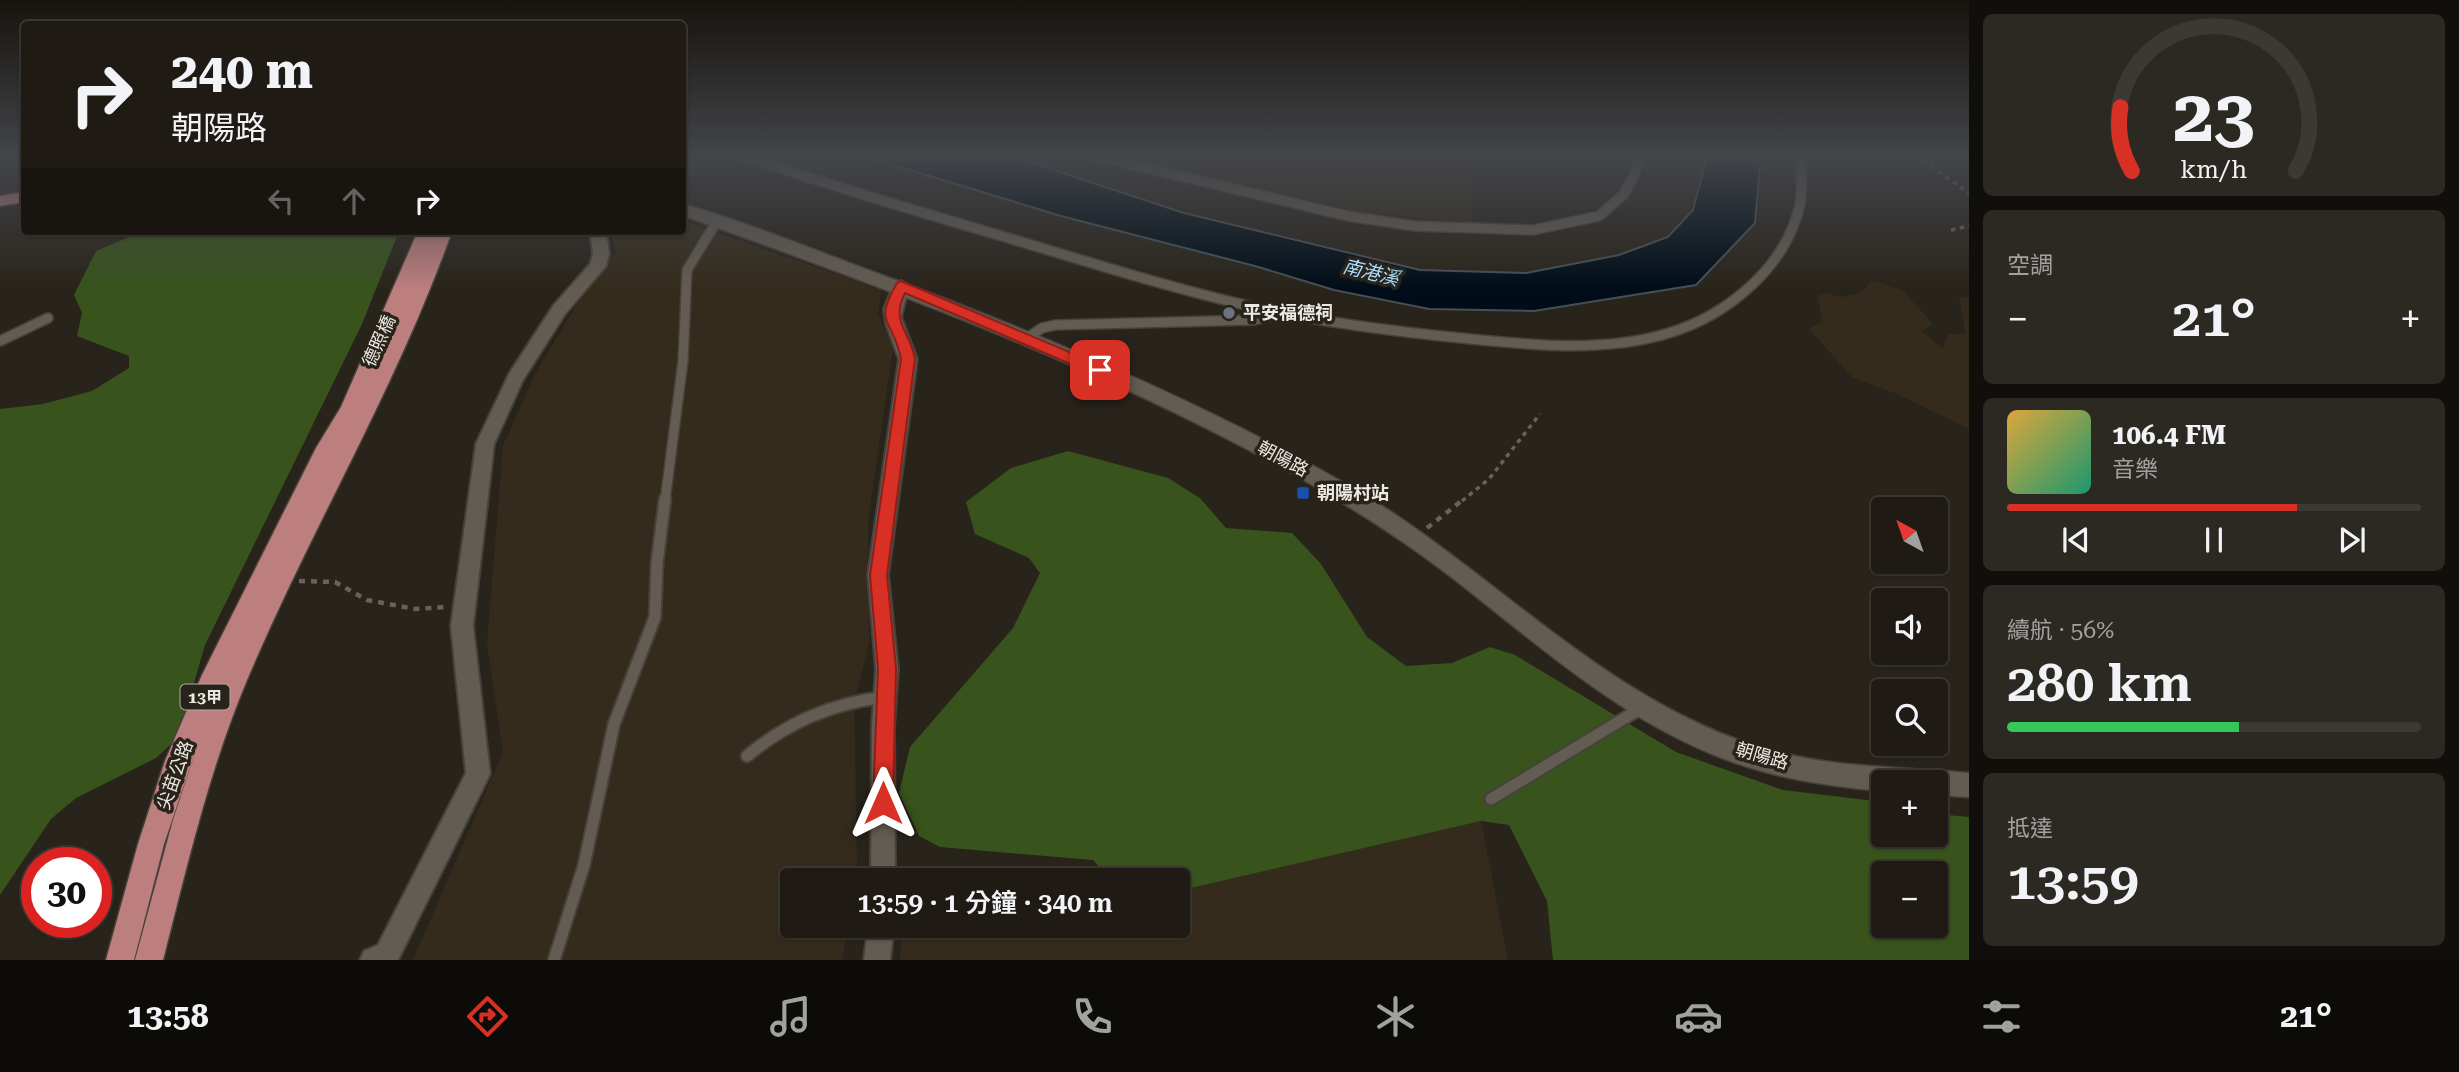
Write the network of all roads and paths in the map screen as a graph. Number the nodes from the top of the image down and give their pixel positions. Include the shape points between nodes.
1 (883, 201) edge
2 (1284, 201) edge
3 (1616, 201) edge
4 (1800, 201) edge
5 (686, 210) edge
6 (717, 221) junction
7 (1969, 226) edge
8 (1951, 230) dead end
9 (417, 235) edge
10 (426, 235) edge
11 (433, 235) edge
12 (442, 235) edge
13 (599, 235) edge
14 (901, 286) junction
15 (1287, 313) junction
16 (48, 318) dead end
17 (1027, 338) junction
18 (0, 341) edge
19 (1540, 414) dead end
20 (337, 447) junction
21 (1414, 537) junction
22 (283, 580) junction
23 (464, 607) junction
24 (885, 697) junction
25 (1643, 706) junction
26 (747, 756) dead end
27 (1969, 785) edge
28 (1491, 799) dead end
29 (883, 868) edge
30 (880, 938) edge
31 (120, 960) edge
32 (149, 960) edge
33 (373, 960) edge
34 (554, 960) edge
35 (877, 960) edge

1 - 15 lane
2 - 3 lane via 1415,226 1533,230 1599,216
4 - 15 lane via 1783,245 1739,296 1713,315 1659,335 1539,345 1402,332
5 - 6 street, 朝陽路
6 - 14 street, 朝陽路
6 - 34 lane via 687,270 683,361 657,563 655,617 614,724 584,865
7 - 8 path
9 - 20 main road via 335,409
10 - 20 main road, 德照橋 / 13甲
11 - 20 main road, 德照橋 / 13甲
12 - 20 main road via 412,318 368,410
13 - 23 street via 598,266 559,310 515,379 485,444
14 - 17 street, 朝陽路
14 - 24 street via 890,308 891,319 908,359 878,575 887,669
15 - 17 lane via 1253,320 1055,325
16 - 18 lane
17 - 21 street, 朝陽路 via 1268,451
19 - 21 path via 1489,479
20 - 22 main road, 尖苗公路 / 13甲
20 - 31 main road, 尖苗公路 / 13甲 via 211,683 178,761
21 - 25 street, 朝陽路 via 1583,667
22 - 23 path via 335,582 367,600 415,609
22 - 32 main road, 尖苗公路 / 13甲 via 207,752
23 - 33 street via 462,626 478,774 387,955
24 - 26 lane via 848,700 812,713 774,732
24 - 29 street
25 - 27 street, 朝陽路 via 1770,762 1843,775
25 - 28 lane
30 - 35 street

